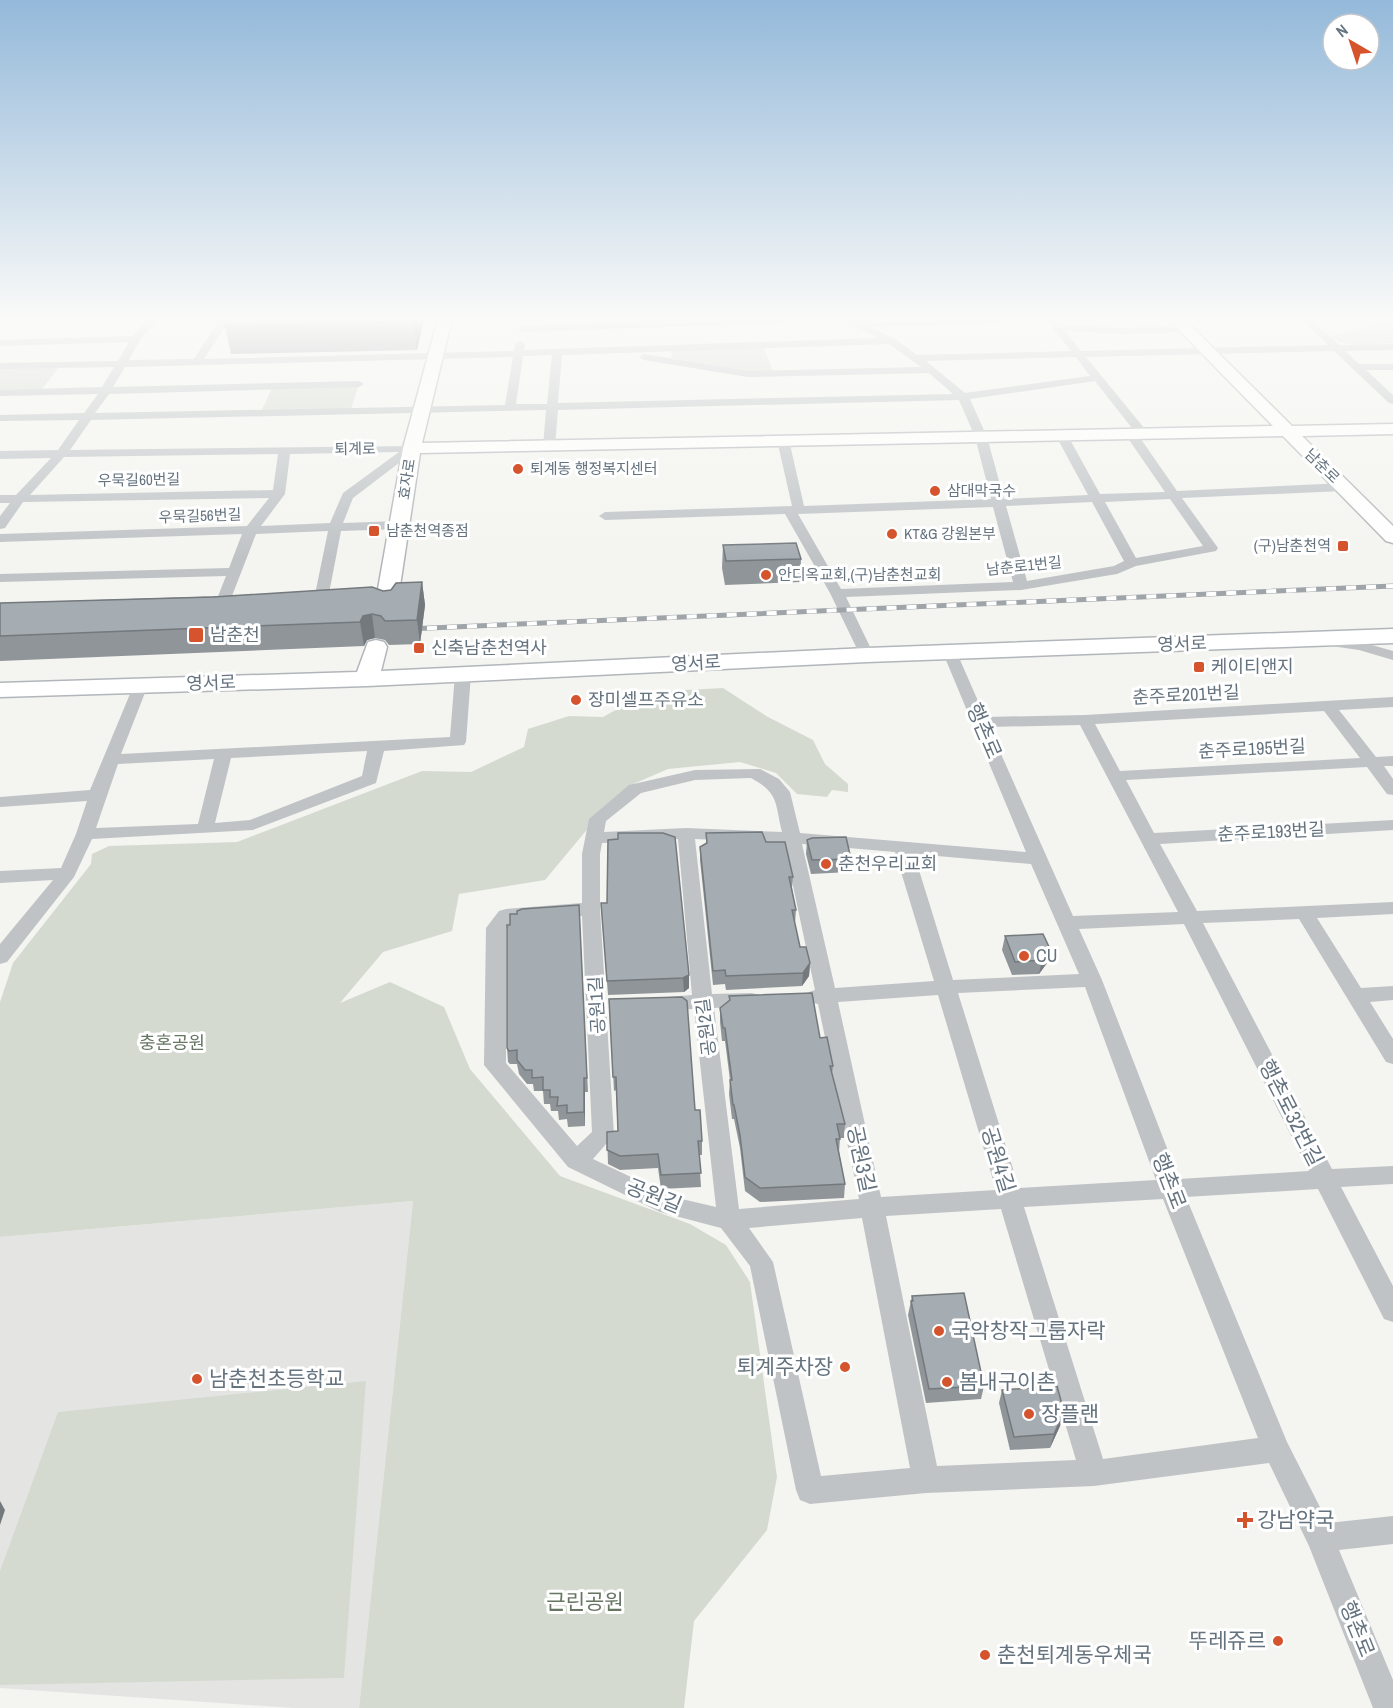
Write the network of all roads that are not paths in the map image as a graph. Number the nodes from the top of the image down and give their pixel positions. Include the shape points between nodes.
1 (100, 399) edge
2 (345, 399) edge
3 (359, 399) edge
4 (426, 399) edge
5 (511, 399) edge
6 (552, 399) edge
7 (750, 399) edge
8 (902, 399) edge
9 (964, 399) edge
10 (1112, 399) edge
11 (1253, 399) edge
12 (750, 403) junction
13 (510, 407) junction
14 (551, 407) junction
15 (423, 410) junction
16 (87, 417) junction
17 (0, 418) edge
18 (1393, 429) edge
19 (1286, 431) junction
20 (1137, 434) junction
21 (1062, 436) junction
22 (981, 437) junction
23 (783, 440) junction
24 (549, 446) junction
25 (412, 448) junction
26 (284, 450) junction
27 (60, 454) junction
28 (0, 455) edge
29 (1343, 487) junction
30 (279, 494) junction
31 (1172, 494) junction
32 (0, 499) edge
33 (19, 499) junction
34 (1098, 499) junction
35 (998, 503) junction
36 (795, 510) junction
37 (606, 516) dead end
38 (1387, 523) edge
39 (0, 525) edge
40 (400, 525) junction
41 (335, 528) junction
42 (250, 531) junction
43 (1393, 537) edge
44 (0, 538) edge
45 (1132, 563) junction
46 (234, 572) junction
47 (0, 578) edge
48 (1021, 586) junction
49 (837, 593) junction
50 (382, 605) edge
51 (319, 609) edge
52 (218, 614) edge
53 (1393, 636) edge
54 (1306, 639) junction
55 (376, 647) dead end
56 (950, 652) junction
57 (867, 655) junction
58 (1393, 656) edge
59 (463, 674) junction
60 (367, 679) junction
61 (140, 685) junction
62 (0, 690) edge
63 (1393, 702) edge
64 (1329, 707) junction
65 (1085, 720) junction
66 (981, 722) junction
67 (377, 745) junction
68 (224, 753) junction
69 (112, 759) junction
70 (1393, 761) edge
71 (1372, 762) junction
72 (1114, 776) junction
73 (1393, 790) edge
74 (97, 795) junction
75 (0, 802) edge
76 (1393, 825) edge
77 (205, 829) junction
78 (686, 833) junction
79 (85, 834) junction
80 (595, 838) junction
81 (792, 838) junction
82 (1150, 839) junction
83 (903, 848) junction
84 (1038, 859) junction
85 (68, 873) junction
86 (0, 877) edge
87 (1393, 908) edge
88 (591, 909) junction
89 (1304, 912) junction
90 (1190, 916) junction
91 (1065, 923) junction
92 (0, 957) edge
93 (1092, 980) junction
94 (945, 987) junction
95 (1393, 993) edge
96 (1356, 996) junction
97 (826, 997) junction
98 (793, 998) edge
99 (770, 999) edge
100 (703, 1002) junction
101 (644, 1003) edge
102 (598, 1004) junction
103 (621, 1004) edge
104 (1393, 1056) edge
105 (576, 1161) junction
106 (1393, 1175) edge
107 (1324, 1178) junction
108 (1171, 1189) junction
109 (1010, 1199) junction
110 (872, 1207) junction
111 (729, 1220) junction
112 (1393, 1311) edge
113 (1276, 1449) junction
114 (1094, 1473) junction
115 (926, 1480) junction
116 (1393, 1530) edge
117 (1320, 1538) junction
118 (1389, 1708) edge

1 - 16 street
2 - 16 street
3 - 15 street
4 - 15 street, 효자로
5 - 13 street
6 - 14 street
7 - 12 street
8 - 12 street
9 - 22 street
10 - 20 street
11 - 19 street, 남춘로
12 - 14 street
13 - 14 street
13 - 15 street
14 - 24 street
15 - 25 street, 효자로
16 - 17 street
16 - 27 street
18 - 19 street, 퇴계로
19 - 20 street, 퇴계로
19 - 29 street, 남춘로
20 - 21 street, 퇴계로
20 - 31 street
21 - 22 street, 퇴계로
21 - 34 street
22 - 23 street, 퇴계로
22 - 35 street
23 - 24 street, 퇴계로
23 - 36 street
24 - 25 street, 퇴계로
25 - 26 street, 퇴계로
25 - 40 street, 효자로
25 - 41 street via 347,495
26 - 27 street, 퇴계로
26 - 30 street
27 - 28 street, 퇴계로
27 - 33 street
29 - 31 street
29 - 38 street, 남춘로
30 - 33 street, 우묵길60번길
30 - 42 street
31 - 34 street
31 - 45 street, 남춘로1번길 via 1211,548
32 - 33 street, 우묵길60번길
33 - 39 street
34 - 35 street
34 - 45 street
35 - 36 street
35 - 48 street
36 - 37 street
36 - 49 street
38 - 43 street, 남춘로
40 - 41 street, 우묵길56번길
40 - 50 street, 효자로
41 - 42 street, 우묵길56번길
41 - 51 street
42 - 44 street, 우묵길56번길
42 - 46 street
45 - 48 street, 남춘로1번길 via 1117,570
46 - 47 street
46 - 52 street
48 - 49 street, 남춘로1번길
49 - 57 street
53 - 54 street, 영서로
54 - 56 street, 영서로
54 - 58 street via 1361,646
55 - 60 street
56 - 57 street, 영서로
56 - 66 street, 행촌로
57 - 59 street, 영서로
59 - 60 street, 영서로
59 - 67 street via 458,742
60 - 61 street, 영서로
61 - 62 street, 영서로
61 - 69 street
63 - 64 street, 춘주로201번길
64 - 65 street, 춘주로201번길
64 - 71 street
65 - 66 street, 춘주로201번길
65 - 72 street, 행촌로32번길
66 - 84 street, 행촌로
67 - 68 street
67 - 77 street via 370,779 253,825
68 - 69 street
68 - 77 street
69 - 74 street
70 - 71 street, 춘주로195번길
71 - 72 street, 춘주로195번길
71 - 73 street
72 - 82 street, 행촌로32번길
74 - 75 street
74 - 79 street
76 - 82 street, 춘주로193번길
77 - 79 street
78 - 80 street
78 - 81 street
78 - 100 street, 공원2길
79 - 85 street
80 - 81 street, 공원3길 via 598,819 635,789 694,775 754,773 781,792
80 - 88 street, 공원1길 via 591,854
81 - 83 street
81 - 97 street, 공원3길
82 - 90 street, 행촌로32번길
83 - 84 street
83 - 94 street, 공원4길
84 - 91 street, 행촌로
85 - 86 street
85 - 92 street
87 - 89 street
88 - 102 street, 공원1길
88 - 105 street, 공원길 via 506,915 496,928 495,1065
89 - 90 street
89 - 96 street
90 - 91 street
90 - 107 street, 행촌로32번길
91 - 93 street, 행촌로
93 - 94 street
93 - 108 street, 행촌로
94 - 97 street
94 - 109 street, 공원4길
95 - 96 street
96 - 104 street
97 - 98 street
97 - 110 street, 공원3길
99 - 100 street
100 - 101 street
100 - 111 street, 공원2길
102 - 103 street
102 - 105 street, 공원1길 via 603,1135
105 - 111 street, 공원길 via 668,1205
106 - 107 street, 공원길
107 - 108 street, 공원길
107 - 112 street, 행촌로32번길
108 - 109 street, 공원길
108 - 113 street, 행촌로
109 - 110 street, 공원길
109 - 114 street, 공원4길
110 - 111 street, 공원길
110 - 115 street, 공원3길
111 - 115 street via 761,1262 810,1490
113 - 114 street
113 - 117 street, 행촌로
114 - 115 street
116 - 117 street
117 - 118 street, 행촌로

